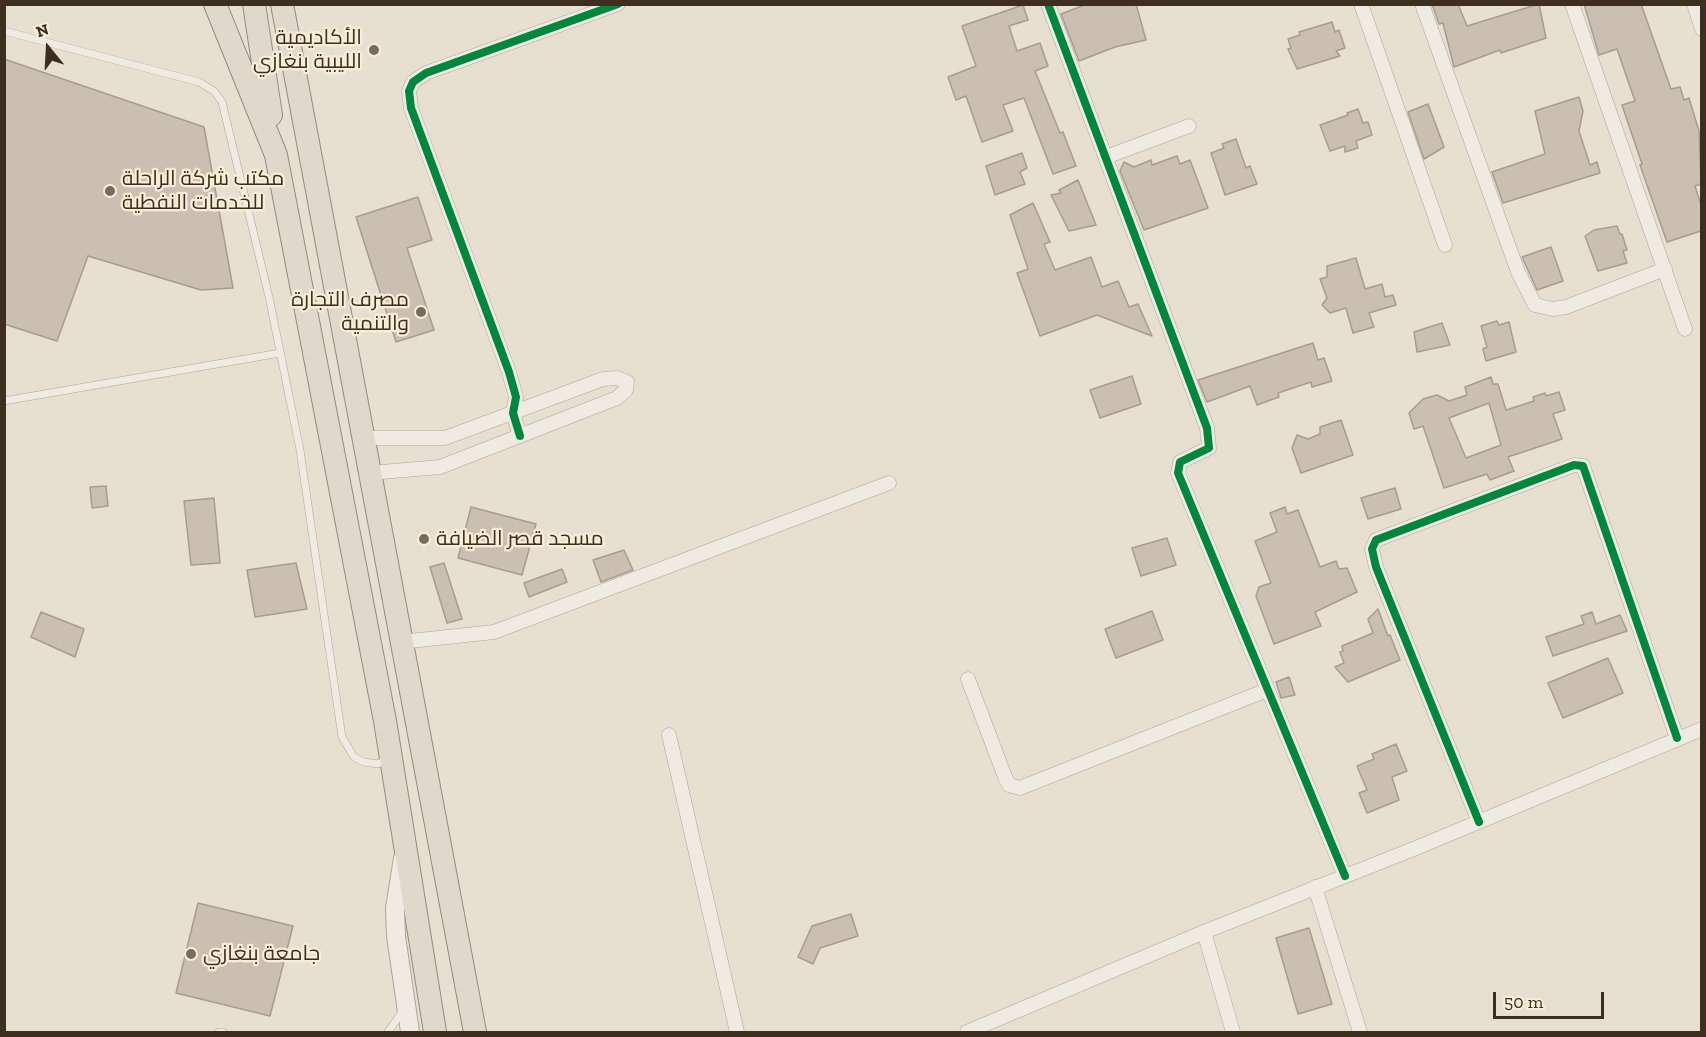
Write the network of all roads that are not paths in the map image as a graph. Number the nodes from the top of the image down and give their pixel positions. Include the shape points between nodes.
1 (215, 4) edge
2 (254, 4) edge
3 (282, 4) edge
4 (618, 4) edge
5 (1048, 4) edge
6 (1361, 4) edge
7 (1422, 4) edge
8 (1572, 4) edge
9 (1694, 4) edge
10 (597, 8) edge
11 (1701, 29) edge
12 (4, 31) edge
13 (1189, 126) dead end
14 (276, 155) junction
15 (1106, 157) junction
16 (1445, 245) dead end
17 (1665, 269) junction
18 (1685, 329) dead end
19 (280, 353) junction
20 (516, 397) junction
21 (4, 401) edge
22 (533, 405) junction
23 (513, 413) junction
24 (541, 428) junction
25 (520, 436) junction
26 (365, 438) junction
27 (444, 438) junction
28 (454, 462) junction
29 (369, 473) junction
30 (889, 483) dead end
31 (401, 642) junction
32 (968, 679) dead end
33 (1268, 690) junction
34 (1701, 729) edge
35 (669, 735) dead end
36 (1677, 738) junction
37 (390, 758) junction
38 (1479, 822) junction
39 (406, 845) junction
40 (1345, 876) junction
41 (1315, 886) junction
42 (1204, 932) junction
43 (404, 1007) junction
44 (388, 1032) edge
45 (410, 1032) edge
46 (435, 1032) edge
47 (475, 1032) edge
48 (737, 1032) edge
49 (967, 1032) edge
50 (1233, 1032) edge
51 (1360, 1032) edge

1 - 14 highway
2 - 14 highway
3 - 26 highway
4 - 10 street
5 - 15 street
6 - 16 street
7 - 17 street via 1518,272 1535,304 1553,309 1566,307
8 - 17 street
9 - 11 street
10 - 20 street via 419,76 410,91 411,108
12 - 19 lane via 199,82 214,91 222,102
13 - 15 street
14 - 37 highway
15 - 33 street via 1210,438 1209,448 1179,463 1178,473
17 - 18 street
19 - 21 lane
19 - 37 lane via 300,450 342,737 354,757 364,762 378,764
20 - 22 street
20 - 23 street
22 - 23 street
22 - 24 street
22 - 24 street via 603,379 627,382 626,390 617,398
23 - 25 street
23 - 27 street
24 - 25 street
25 - 28 street
26 - 27 street
26 - 29 highway
27 - 28 street
28 - 29 street via 440,467
29 - 31 highway
30 - 31 street via 494,632
31 - 47 highway
32 - 33 street via 1005,777 1009,784 1020,788
33 - 40 street
34 - 36 street
35 - 48 street
36 - 38 street
36 - 38 street via 1583,466 1574,465 1376,540 1372,549 1376,567
37 - 39 highway
38 - 40 street
39 - 43 street via 395,908
39 - 46 highway
40 - 41 street
41 - 42 street
41 - 51 street
42 - 49 street
42 - 50 street
43 - 44 lane
43 - 45 street

